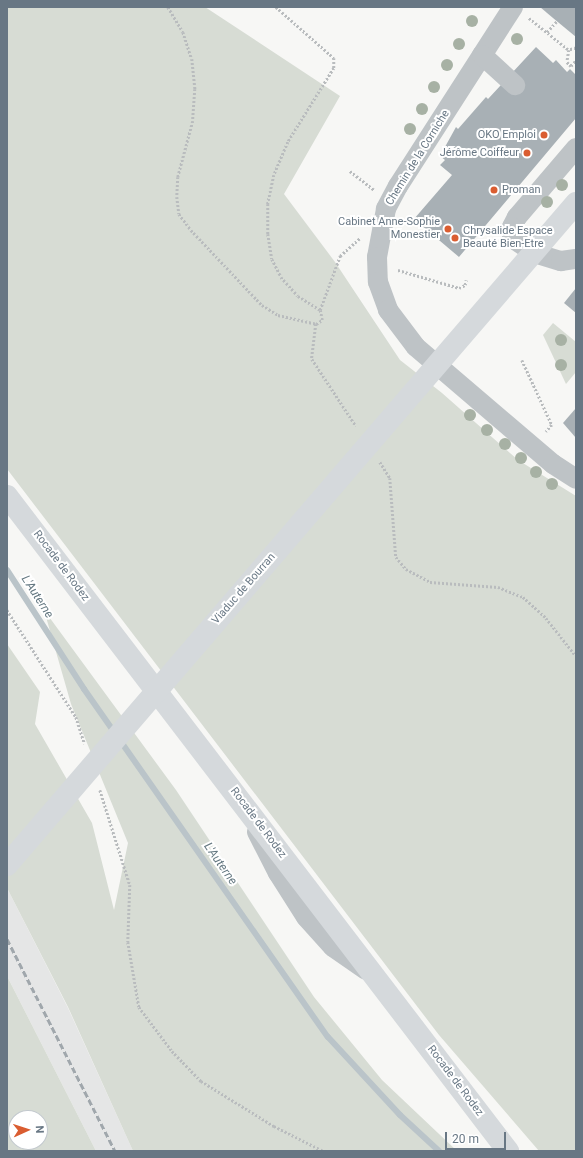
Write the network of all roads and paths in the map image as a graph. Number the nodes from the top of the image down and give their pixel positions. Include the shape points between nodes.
1 (168, 7) edge
2 (276, 7) edge
3 (513, 7) edge
4 (532, 19) dead end
5 (557, 21) dead end
6 (547, 32) junction
7 (576, 48) edge
8 (569, 50) junction
9 (482, 55) junction
10 (576, 60) edge
11 (515, 85) dead end
12 (576, 148) edge
13 (350, 171) dead end
14 (378, 193) dead end
15 (576, 203) edge
16 (365, 234) dead end
17 (534, 252) junction
18 (576, 259) edge
19 (403, 272) dead end
20 (466, 280) dead end
21 (320, 310) junction
22 (316, 324) junction
23 (522, 360) dead end
24 (548, 415) dead end
25 (360, 431) dead end
26 (377, 458) dead end
27 (576, 479) edge
28 (7, 496) edge
29 (7, 610) edge
30 (576, 656) edge
31 (86, 746) dead end
32 (97, 783) dead end
33 (7, 865) edge
34 (323, 1151) edge
35 (508, 1151) edge

1 - 22 path via 185,38 192,59 195,89 193,121 178,177 179,214 223,267 262,305 278,315
2 - 21 path via 334,58 334,68 288,142 274,175 268,204 268,234 272,259 281,277 298,296
3 - 9 street, Chemin de la Corniche
4 - 6 path
5 - 6 path
6 - 8 path
7 - 8 path
8 - 10 path via 566,62 571,66
9 - 11 street
9 - 27 street, Chemin de la Corniche via 386,208 377,257 378,282 388,310 416,347 553,464
12 - 17 street via 517,217 512,227 515,240
13 - 14 path
15 - 17 main road, Viaduc de Bourran
16 - 21 path via 340,256
17 - 18 street via 561,260
17 - 33 main road, Viaduc de Bourran
19 - 20 path via 459,288 465,285
21 - 22 path via 322,320
22 - 25 path via 312,359
23 - 24 path
26 - 30 path via 390,478 396,557 406,569 430,582 498,587 523,597 546,618
28 - 35 main road, Rocade de Rodez
29 - 31 path via 76,717
32 - 34 path via 130,885 128,942 139,1007 172,1051 201,1081 274,1126

